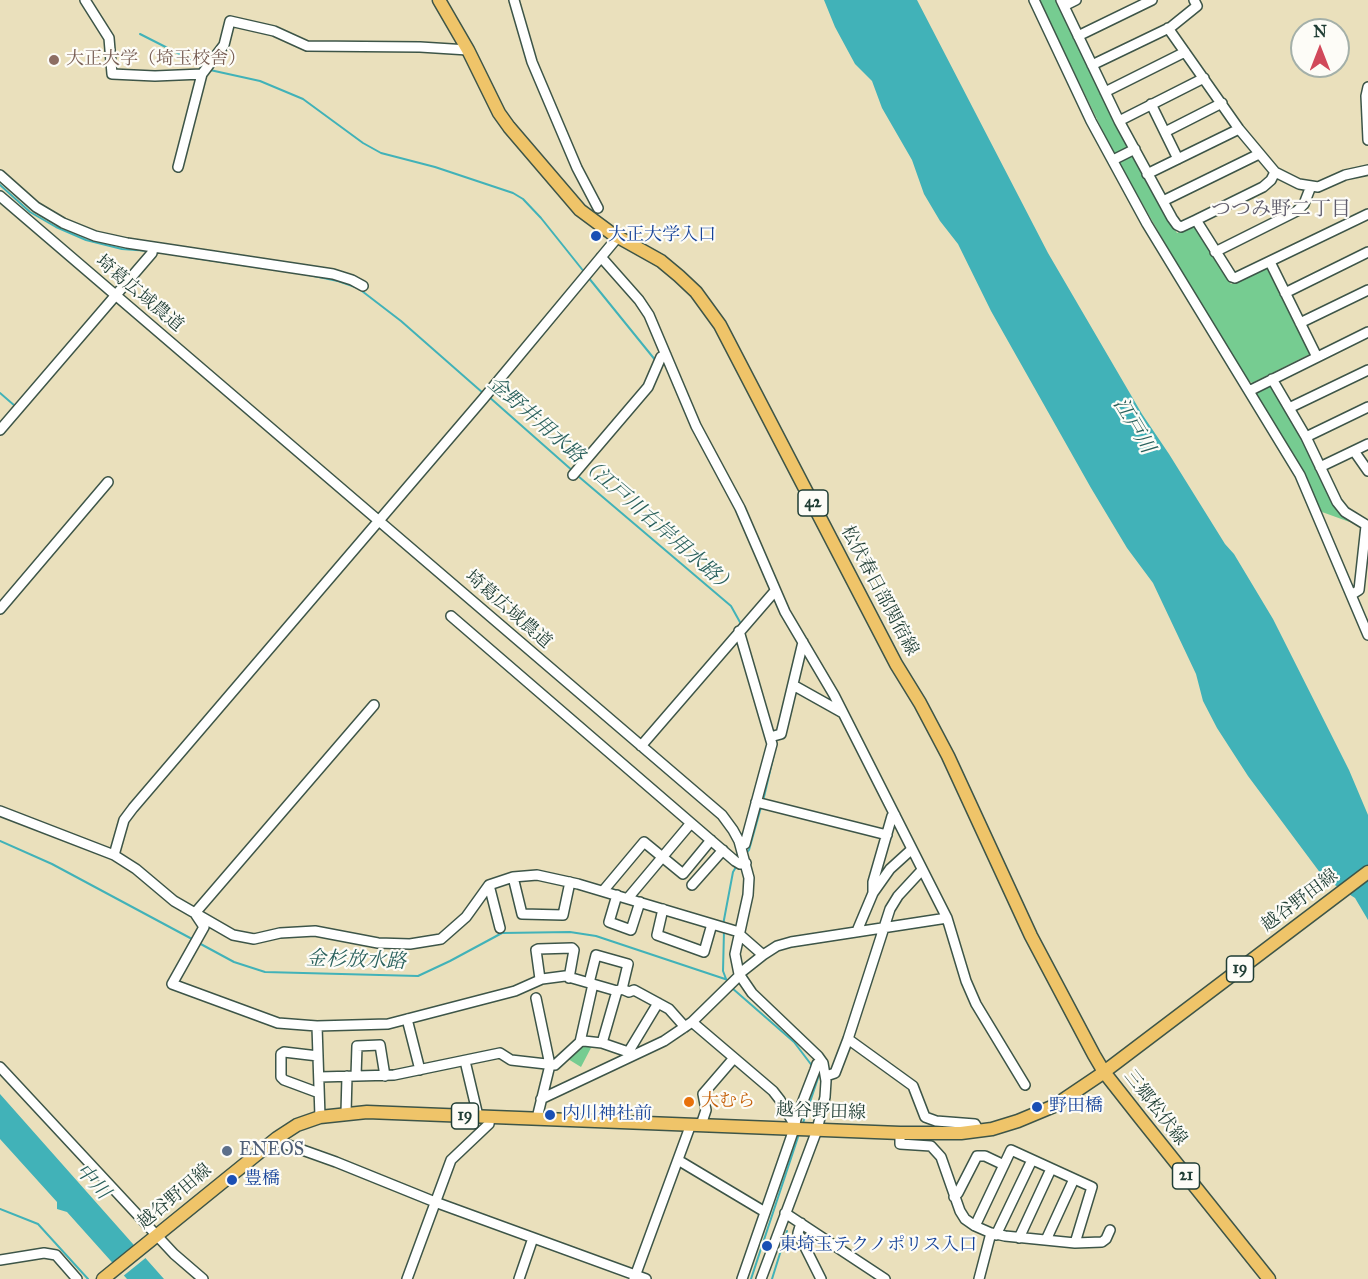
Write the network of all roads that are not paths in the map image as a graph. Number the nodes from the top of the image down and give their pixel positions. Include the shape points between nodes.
1 (85, 0) edge
2 (439, 0) edge
3 (514, 0) edge
4 (1034, 0) edge
5 (1076, 0) edge
6 (1152, 0) edge
7 (1194, 0) edge
8 (1063, 3) edge
9 (1168, 28) junction
10 (1078, 36) junction
11 (468, 50) junction
12 (1185, 52) junction
13 (1092, 64) junction
14 (205, 70) junction
15 (1204, 78) junction
16 (1368, 87) edge
17 (1105, 92) junction
18 (1151, 104) junction
19 (1221, 104) junction
20 (1119, 121) junction
21 (1239, 129) junction
22 (1165, 132) junction
23 (1368, 140) edge
24 (1135, 149) junction
25 (1258, 154) junction
26 (1178, 159) junction
27 (1113, 160) junction
28 (178, 167) dead end
29 (1368, 170) edge
30 (1275, 172) junction
31 (1148, 174) junction
32 (0, 175) edge
33 (1311, 186) junction
34 (0, 196) edge
35 (1162, 201) junction
36 (598, 208) dead end
37 (1368, 214) edge
38 (1196, 220) junction
39 (617, 238) junction
40 (153, 250) junction
41 (1215, 252) junction
42 (1368, 252) edge
43 (602, 257) junction
44 (1270, 262) junction
45 (363, 286) dead end
46 (1368, 290) edge
47 (1285, 292) junction
48 (116, 296) junction
49 (1300, 323) junction
50 (1368, 332) edge
51 (666, 355) junction
52 (1317, 357) junction
53 (1368, 370) edge
54 (1272, 379) junction
55 (1249, 391) junction
56 (1368, 407) edge
57 (1290, 408) junction
58 (0, 430) edge
59 (1306, 437) junction
60 (1368, 444) edge
61 (1354, 452) junction
62 (1320, 468) junction
63 (1368, 471) edge
64 (575, 472) dead end
65 (108, 483) dead end
66 (379, 521) junction
67 (1367, 526) edge
68 (775, 591) junction
69 (1351, 595) junction
70 (0, 609) edge
71 (451, 616) dead end
72 (741, 629) junction
73 (1368, 635) edge
74 (803, 642) junction
75 (793, 685) junction
76 (374, 705) dead end
77 (843, 713) junction
78 (773, 736) junction
79 (641, 746) junction
80 (760, 803) junction
81 (0, 811) edge
82 (895, 815) junction
83 (691, 823) junction
84 (887, 835) junction
85 (711, 840) junction
86 (741, 846) junction
87 (912, 849) junction
88 (723, 850) junction
89 (114, 855) junction
90 (881, 855) junction
91 (662, 857) junction
92 (898, 861) junction
93 (740, 862) junction
94 (922, 870) junction
95 (1368, 872) edge
96 (513, 877) junction
97 (570, 882) junction
98 (489, 885) junction
99 (692, 885) dead end
100 (603, 891) junction
101 (873, 893) junction
102 (617, 895) junction
103 (628, 898) junction
104 (640, 902) junction
105 (663, 909) junction
106 (195, 913) junction
107 (947, 918) junction
108 (712, 924) junction
109 (884, 927) junction
110 (500, 928) dead end
111 (857, 931) junction
112 (739, 933) junction
113 (763, 955) junction
114 (569, 978) junction
115 (540, 979) junction
116 (735, 980) junction
117 (591, 984) junction
118 (619, 990) junction
119 (536, 998) dead end
120 (658, 1003) junction
121 (407, 1019) junction
122 (688, 1025) junction
123 (317, 1026) junction
124 (848, 1039) junction
125 (580, 1042) junction
126 (602, 1043) junction
127 (632, 1052) junction
128 (318, 1056) junction
129 (734, 1058) junction
130 (465, 1061) junction
131 (823, 1063) junction
132 (550, 1065) junction
133 (0, 1067) edge
134 (1108, 1069) junction
135 (420, 1070) junction
136 (351, 1076) junction
137 (385, 1076) junction
138 (826, 1076) junction
139 (319, 1077) junction
140 (1025, 1084) dead end
141 (320, 1094) junction
142 (541, 1099) junction
143 (346, 1113) junction
144 (320, 1117) junction
145 (484, 1117) junction
146 (537, 1118) junction
147 (696, 1125) junction
148 (794, 1126) junction
149 (817, 1130) junction
150 (979, 1131) junction
151 (900, 1133) junction
152 (276, 1138) junction
153 (678, 1160) junction
154 (1032, 1160) junction
155 (1004, 1165) junction
156 (1051, 1169) junction
157 (1074, 1179) junction
158 (781, 1193) junction
159 (954, 1197) junction
160 (435, 1202) junction
161 (765, 1212) junction
162 (785, 1213) junction
163 (801, 1222) junction
164 (975, 1226) junction
165 (1110, 1230) dead end
166 (994, 1234) junction
167 (156, 1237) junction
168 (533, 1238) junction
169 (1019, 1238) junction
170 (1046, 1240) junction
171 (1075, 1243) junction
172 (0, 1260) edge
173 (635, 1277) edge
174 (77, 1279) edge
175 (103, 1279) edge
176 (203, 1279) edge
177 (407, 1279) edge
178 (519, 1279) edge
179 (646, 1279) edge
180 (742, 1279) edge
181 (762, 1279) edge
182 (821, 1279) edge
183 (885, 1279) edge
184 (979, 1279) edge
185 (1269, 1279) edge

1 - 14 street via 109,38 112,74 155,76
2 - 11 main road, 松伏春日部関宿線 / 42
3 - 36 street via 536,71
4 - 27 street
5 - 8 street
6 - 10 street
7 - 9 street via 1197,6
8 - 10 street
9 - 12 street
9 - 13 street
10 - 13 street
11 - 14 street via 307,46 274,31 230,21 224,45
11 - 39 main road, 松伏春日部関宿線 / 42 via 509,127 580,210
12 - 15 street
12 - 17 street
13 - 17 street
14 - 28 street
15 - 18 street
15 - 19 street
16 - 23 street
17 - 20 street
18 - 20 street
18 - 22 street
19 - 21 street
19 - 22 street
20 - 24 street
21 - 25 street
21 - 26 street
22 - 26 street
24 - 27 street
24 - 31 street
25 - 30 street
25 - 35 street
26 - 31 street
27 - 55 street
29 - 33 street
30 - 33 street
30 - 38 street via 1263,186
31 - 35 street
32 - 40 street via 36,207 63,223 95,236
33 - 41 street via 1304,204 1297,210
34 - 48 street, 埼葛広域農道
35 - 38 street via 1180,227
37 - 44 street
38 - 41 street
39 - 43 street
39 - 134 main road, 松伏春日部関宿線 / 42 via 661,261 679,276 720,325 948,756 1031,936 1075,1020
40 - 45 street via 333,274
40 - 48 street
41 - 44 street via 1235,278
42 - 47 street
43 - 51 street via 649,315
43 - 66 street
44 - 47 street
46 - 49 street
47 - 49 street
48 - 58 street
48 - 66 street, 埼葛広域農道
49 - 52 street
50 - 52 street
51 - 64 street via 661,357 648,387
51 - 68 street via 696,426 740,508
52 - 54 street
53 - 57 street
54 - 55 street
54 - 57 street
55 - 69 street via 1300,475
56 - 59 street
57 - 59 street
59 - 62 street
60 - 61 street
61 - 62 street
61 - 63 street
62 - 67 street via 1345,512
65 - 70 street
66 - 79 street, 埼葛広域農道
66 - 89 street via 133,808 124,820
67 - 69 street via 1359,590
68 - 72 street
68 - 74 street
69 - 73 street
71 - 83 street
72 - 78 street
72 - 79 street
74 - 75 street
74 - 77 street
75 - 77 street
75 - 78 street via 781,734
76 - 106 street
77 - 82 street
78 - 80 street
79 - 86 street, 埼葛広域農道 via 722,815
80 - 84 street
80 - 86 street
81 - 89 street
82 - 84 street
82 - 87 street
83 - 85 street
83 - 91 street
84 - 90 street
85 - 88 street
85 - 91 street via 683,874
86 - 93 street, 埼葛広域農道
87 - 92 street
87 - 94 street
88 - 93 street
88 - 99 street
89 - 106 street
90 - 92 street
90 - 101 street
91 - 100 street via 644,842
91 - 103 street
92 - 101 street
93 - 112 street, 埼葛広域農道 via 749,878
94 - 107 street
94 - 109 street via 898,896
95 - 134 main road, 越谷野田線 / 19
96 - 97 street via 537,875
96 - 97 street via 522,914 563,915
96 - 98 street
97 - 100 street
98 - 106 street via 466,917 441,939 410,944 378,943 315,932 254,939 233,935
98 - 110 street
100 - 102 street
101 - 111 street
102 - 103 street
102 - 104 street via 609,922 631,930
103 - 104 street
104 - 105 street
105 - 108 street
105 - 108 street via 657,936 704,952
106 - 123 street via 204,927 172,984 278,1023
107 - 109 street
107 - 140 street via 976,1004
108 - 112 street
109 - 111 street
109 - 124 street
111 - 113 street via 791,942
112 - 113 street
112 - 116 street, 埼葛広域農道
113 - 116 street
114 - 115 street
114 - 115 street via 572,948 536,950
114 - 117 street
115 - 121 street via 515,991
116 - 122 street
116 - 131 street
117 - 118 street
117 - 118 street via 596,955 628,964
117 - 125 street
118 - 120 street via 634,990
118 - 126 street
119 - 132 street
120 - 122 street
120 - 127 street
121 - 123 street via 374,1026
121 - 135 street
122 - 127 street via 664,1041
122 - 129 street
123 - 128 street
124 - 138 street via 835,1073
124 - 150 street via 913,1086 925,1117 975,1124
125 - 126 street
125 - 132 street via 555,1065
126 - 127 street
127 - 142 street
128 - 139 street
128 - 141 street via 284,1052 281,1077
129 - 147 street via 703,1094 706,1110
129 - 148 street via 773,1091
130 - 132 street via 500,1053 511,1060
130 - 135 street
130 - 145 street
131 - 138 street
131 - 148 street via 814,1070
132 - 142 street
133 - 167 street
134 - 150 main road, 越谷野田線 / 19 via 1045,1110
134 - 185 main road, 三郷松伏線 / 21
135 - 137 street
136 - 137 street
136 - 137 street via 357,1046 380,1045
136 - 139 street
136 - 143 street
138 - 149 street
139 - 141 street
141 - 144 street
142 - 146 street
143 - 144 main road, 越谷野田線 / 19
143 - 145 main road, 越谷野田線 / 19
144 - 152 main road, 越谷野田線 / 19
145 - 146 main road, 越谷野田線 / 19
145 - 160 street via 489,1124 451,1160
146 - 147 main road, 越谷野田線 / 19
147 - 148 main road, 越谷野田線 / 19
147 - 153 street
148 - 149 main road, 越谷野田線 / 19
148 - 158 street
149 - 151 main road, 越谷野田線 / 19
149 - 158 street
150 - 151 main road, 越谷野田線 / 19
151 - 159 street via 900,1144 931,1146 941,1157
152 - 160 street
152 - 167 main road, 越谷野田線 / 19
153 - 161 street
153 - 173 street
154 - 155 street via 1011,1150
154 - 156 street
154 - 166 street
155 - 159 street via 977,1156
155 - 164 street
156 - 157 street
156 - 169 street
157 - 170 street
157 - 171 street via 1092,1187
158 - 161 street
158 - 162 street
159 - 164 street via 965,1219
160 - 168 street
160 - 177 street
161 - 180 street
162 - 163 street
162 - 181 street
163 - 182 street via 798,1233
163 - 183 street
164 - 166 street
165 - 171 street via 1102,1242
166 - 169 street
166 - 184 street
167 - 175 main road, 越谷野田線 / 19
167 - 176 street
168 - 173 street
168 - 178 street
169 - 170 street
170 - 171 street
172 - 174 street via 44,1253 56,1255
173 - 179 street

